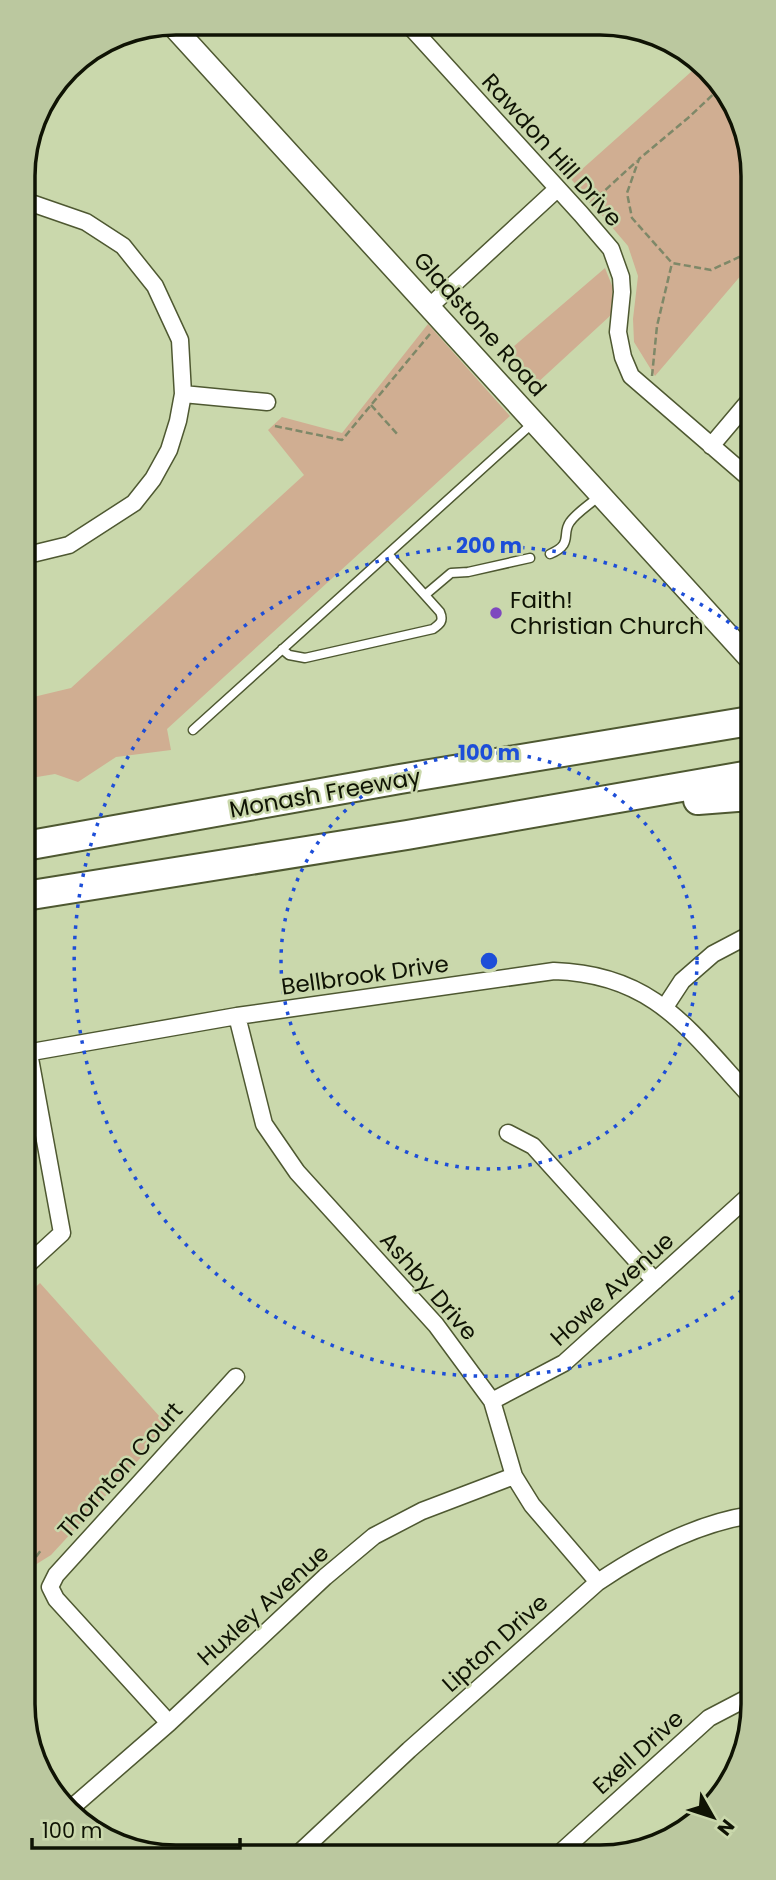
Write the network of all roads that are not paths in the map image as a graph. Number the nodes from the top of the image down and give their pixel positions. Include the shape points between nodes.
1 (181, 35) edge
2 (418, 35) edge
3 (557, 189) junction
4 (35, 204) edge
5 (429, 307) junction
6 (183, 394) junction
7 (267, 402) dead end
8 (741, 410) edge
9 (534, 422) junction
10 (711, 446) junction
11 (741, 471) edge
12 (600, 495) junction
13 (35, 553) edge
14 (388, 554) junction
15 (550, 554) dead end
16 (530, 558) dead end
17 (425, 595) junction
18 (282, 649) junction
19 (741, 649) edge
20 (741, 722) edge
21 (192, 730) dead end
22 (741, 777) edge
23 (741, 797) edge
24 (559, 809) junction
25 (35, 844) edge
26 (35, 894) edge
27 (741, 939) edge
28 (664, 1007) junction
29 (237, 1016) junction
30 (35, 1052) edge
31 (741, 1086) edge
32 (35, 1094) edge
33 (508, 1133) dead end
34 (741, 1203) edge
35 (35, 1258) edge
36 (655, 1281) junction
37 (236, 1377) dead end
38 (492, 1401) junction
39 (514, 1476) junction
40 (741, 1518) edge
41 (598, 1583) junction
42 (741, 1701) edge
43 (169, 1723) junction
44 (76, 1803) edge
45 (308, 1845) edge
46 (570, 1845) edge

1 - 5 main road, Gladstone Road
2 - 3 street, Rawdon Hill Drive
3 - 5 street
3 - 10 street, Rawdon Hill Drive via 616,259 622,292 618,332 631,376
4 - 6 street via 86,222 123,246 156,286 180,340
5 - 9 main road, Gladstone Road
6 - 7 street
6 - 13 street via 169,450 134,503 69,545
8 - 10 street
9 - 12 main road, Gladstone Road
9 - 14 lane
10 - 11 street, Rawdon Hill Drive
12 - 15 lane via 570,521 566,541
12 - 19 main road, Gladstone Road
14 - 17 lane
14 - 18 lane
16 - 17 lane via 451,573
17 - 18 lane via 443,617 433,629 305,658
18 - 21 lane
20 - 25 highway, Monash Freeway
22 - 24 highway
23 - 24 highway
24 - 26 highway
27 - 28 street via 713,954 682,981
28 - 29 street, Bellbrook Drive via 600,975 554,971
28 - 31 street, Bellbrook Drive
29 - 30 street, Bellbrook Drive
29 - 38 street, Ashby Drive via 264,1124 297,1172 436,1325
32 - 35 street via 62,1233
33 - 36 street via 533,1146
34 - 36 street, Howe Avenue
36 - 38 street, Howe Avenue via 564,1363
37 - 43 street, Thornton Court via 50,1587
38 - 39 street, Ashby Drive
39 - 41 street, Ashby Drive via 532,1505
39 - 43 street, Huxley Avenue via 422,1511 374,1536
40 - 41 street, Lipton Drive via 695,1530 631,1560
41 - 45 street, Lipton Drive
42 - 46 street, Exell Drive via 709,1718
43 - 44 street, Huxley Avenue

